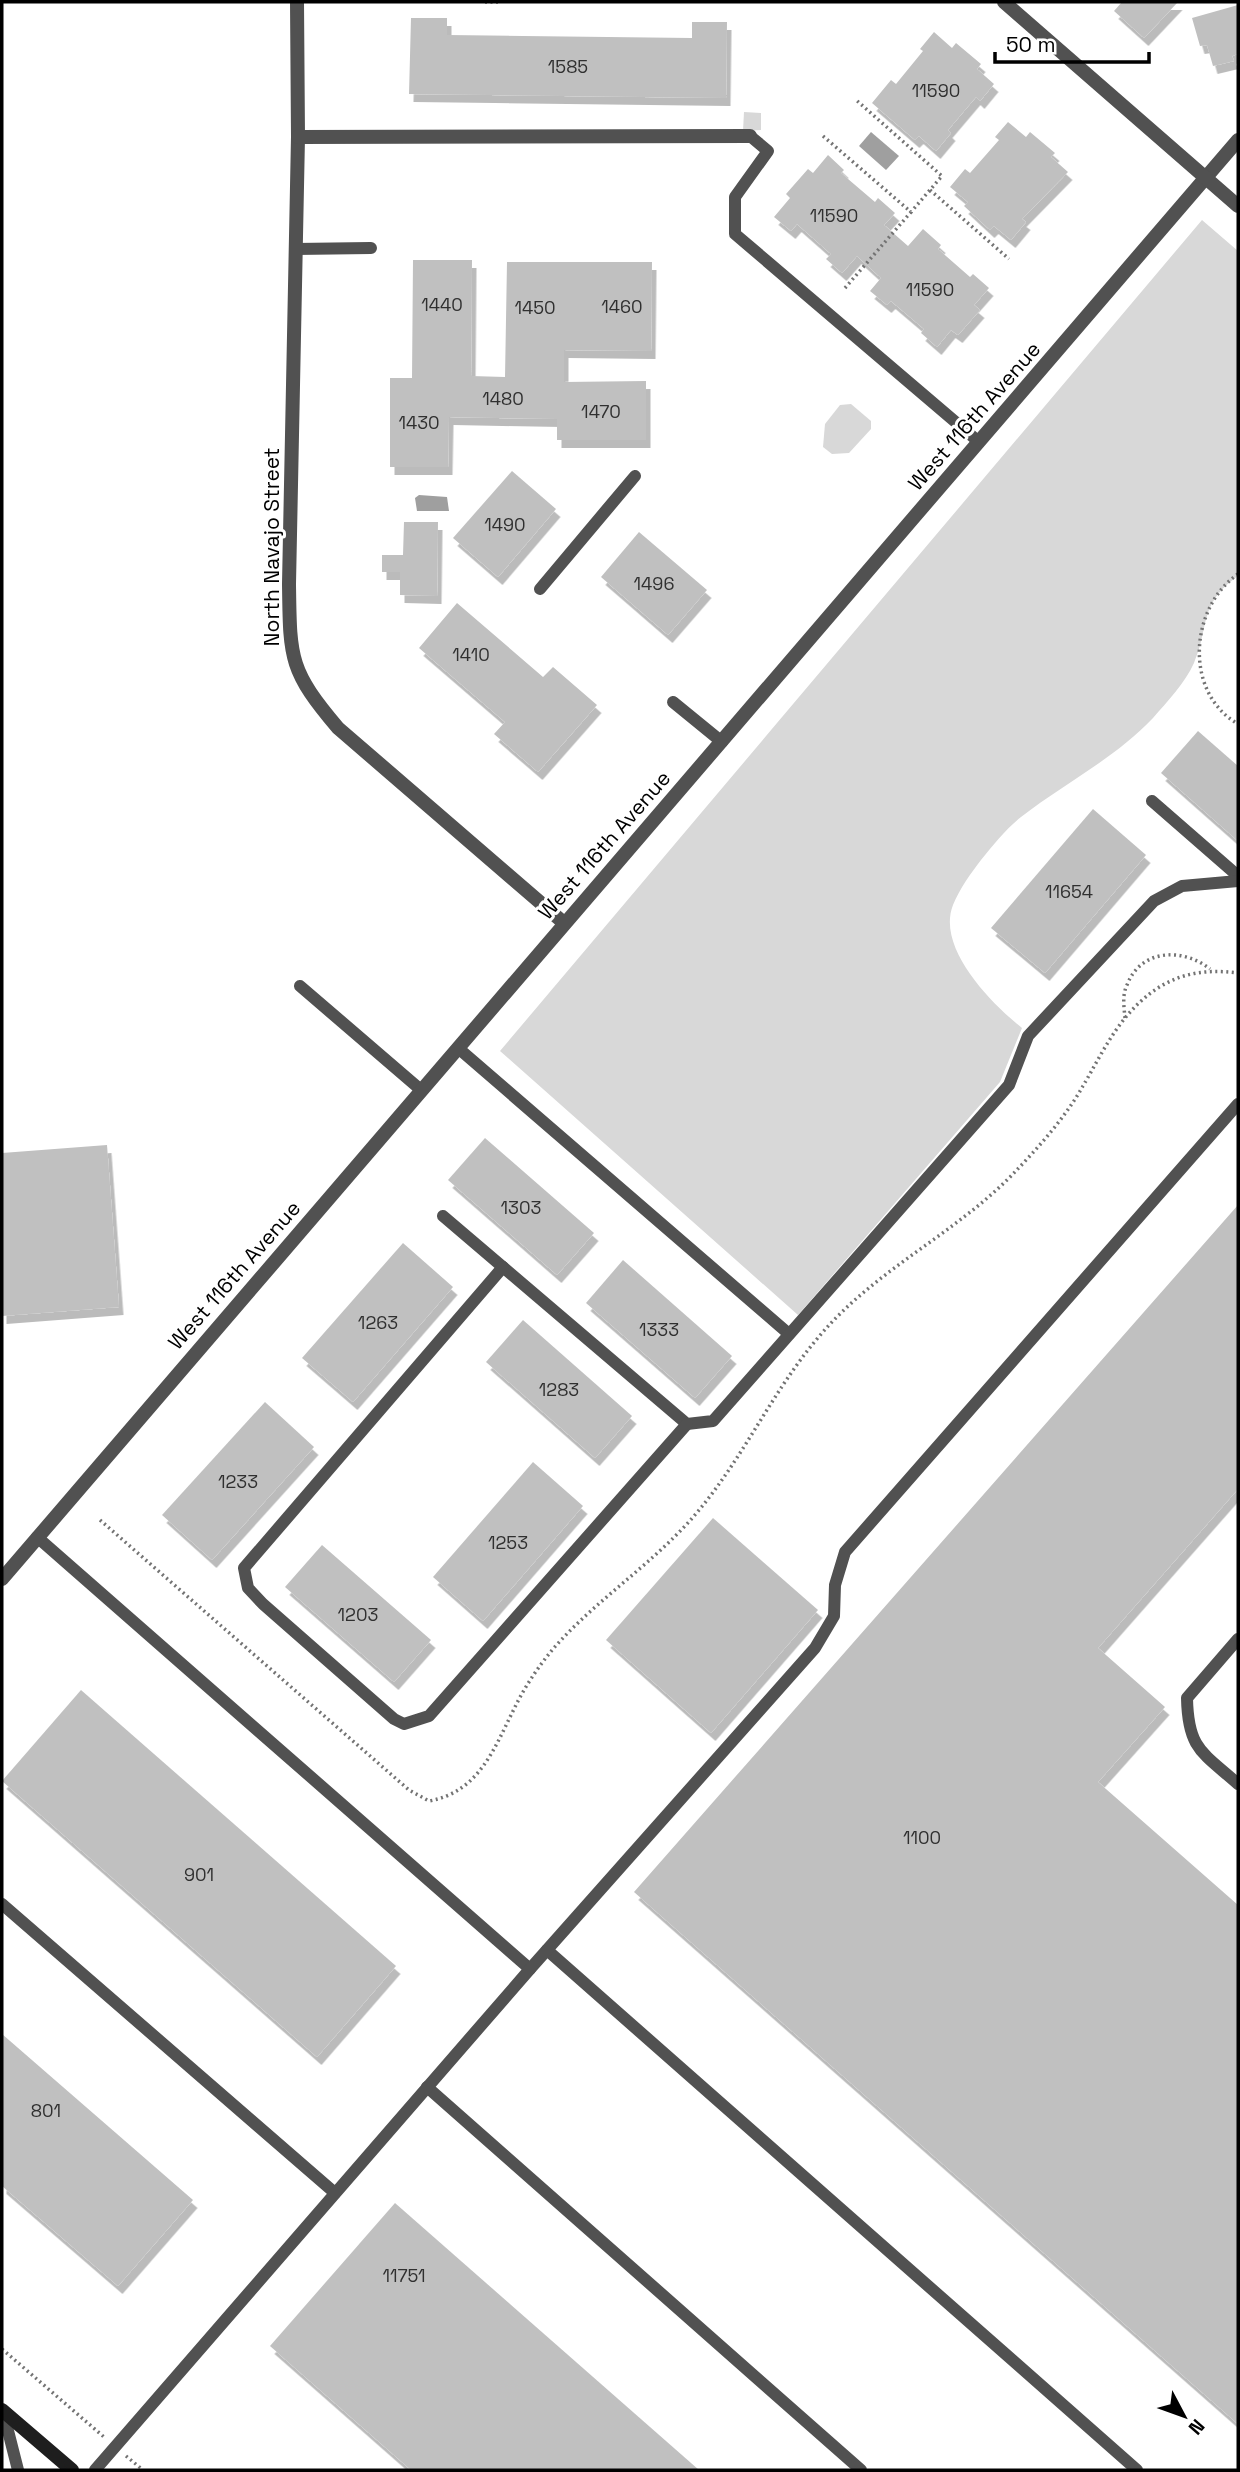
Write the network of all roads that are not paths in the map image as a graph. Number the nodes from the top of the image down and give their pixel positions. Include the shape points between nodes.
1 (296, 2) edge
2 (1004, 2) edge
3 (750, 136) joint
4 (298, 137) junction
5 (1238, 140) edge
6 (1205, 177) junction
7 (1238, 206) edge
8 (372, 248) dead end
9 (295, 249) junction
10 (979, 442) junction
11 (635, 476) dead end
12 (540, 589) dead end
13 (673, 702) dead end
14 (722, 742) junction
15 (1152, 801) dead end
16 (1238, 879) edge
17 (564, 923) junction
18 (300, 986) dead end
19 (458, 1048) junction
20 (421, 1090) junction
21 (1238, 1104) edge
22 (443, 1216) dead end
23 (503, 1267) junction
24 (789, 1334) junction
25 (687, 1424) junction
26 (37, 1537) junction
27 (2, 1579) edge
28 (1238, 1639) edge
29 (1238, 1784) edge
30 (2, 1904) edge
31 (547, 1950) junction
32 (530, 1969) junction
33 (428, 2087) junction
34 (335, 2193) junction
35 (2, 2410) edge
36 (18, 2470) edge
37 (72, 2470) edge
38 (95, 2470) edge
39 (861, 2470) edge
40 (1137, 2470) edge

1 - 4 street, North Navajo Street
2 - 6 street
3 - 4 street
3 - 10 lane via 768,151 735,197 735,234
4 - 9 street, North Navajo Street
5 - 6 street, West 116th Avenue
6 - 7 street
6 - 10 street, West 116th Avenue
8 - 9 lane
9 - 17 street, North Navajo Street via 289,584 292,657 300,679 338,729
10 - 14 street, West 116th Avenue
11 - 12 lane
13 - 14 lane
14 - 17 street, West 116th Avenue
15 - 16 lane
16 - 24 lane via 1182,886 1154,901 1028,1036 1009,1085
17 - 19 street, West 116th Avenue
18 - 20 lane
19 - 20 street, West 116th Avenue
19 - 24 lane
20 - 26 street, West 116th Avenue
21 - 31 lane via 845,1552 835,1585 834,1616 815,1648
22 - 23 lane
23 - 25 lane
23 - 25 lane via 244,1568 248,1588 263,1604 394,1719 404,1724 429,1716
24 - 25 lane via 713,1421
26 - 27 street, West 116th Avenue
26 - 32 lane
28 - 29 lane via 1187,1698 1188,1726 1196,1747
30 - 34 lane
31 - 32 lane
31 - 40 lane
32 - 33 lane
33 - 34 lane
33 - 39 lane
34 - 38 lane
35 - 36 lane
35 - 37 main road

